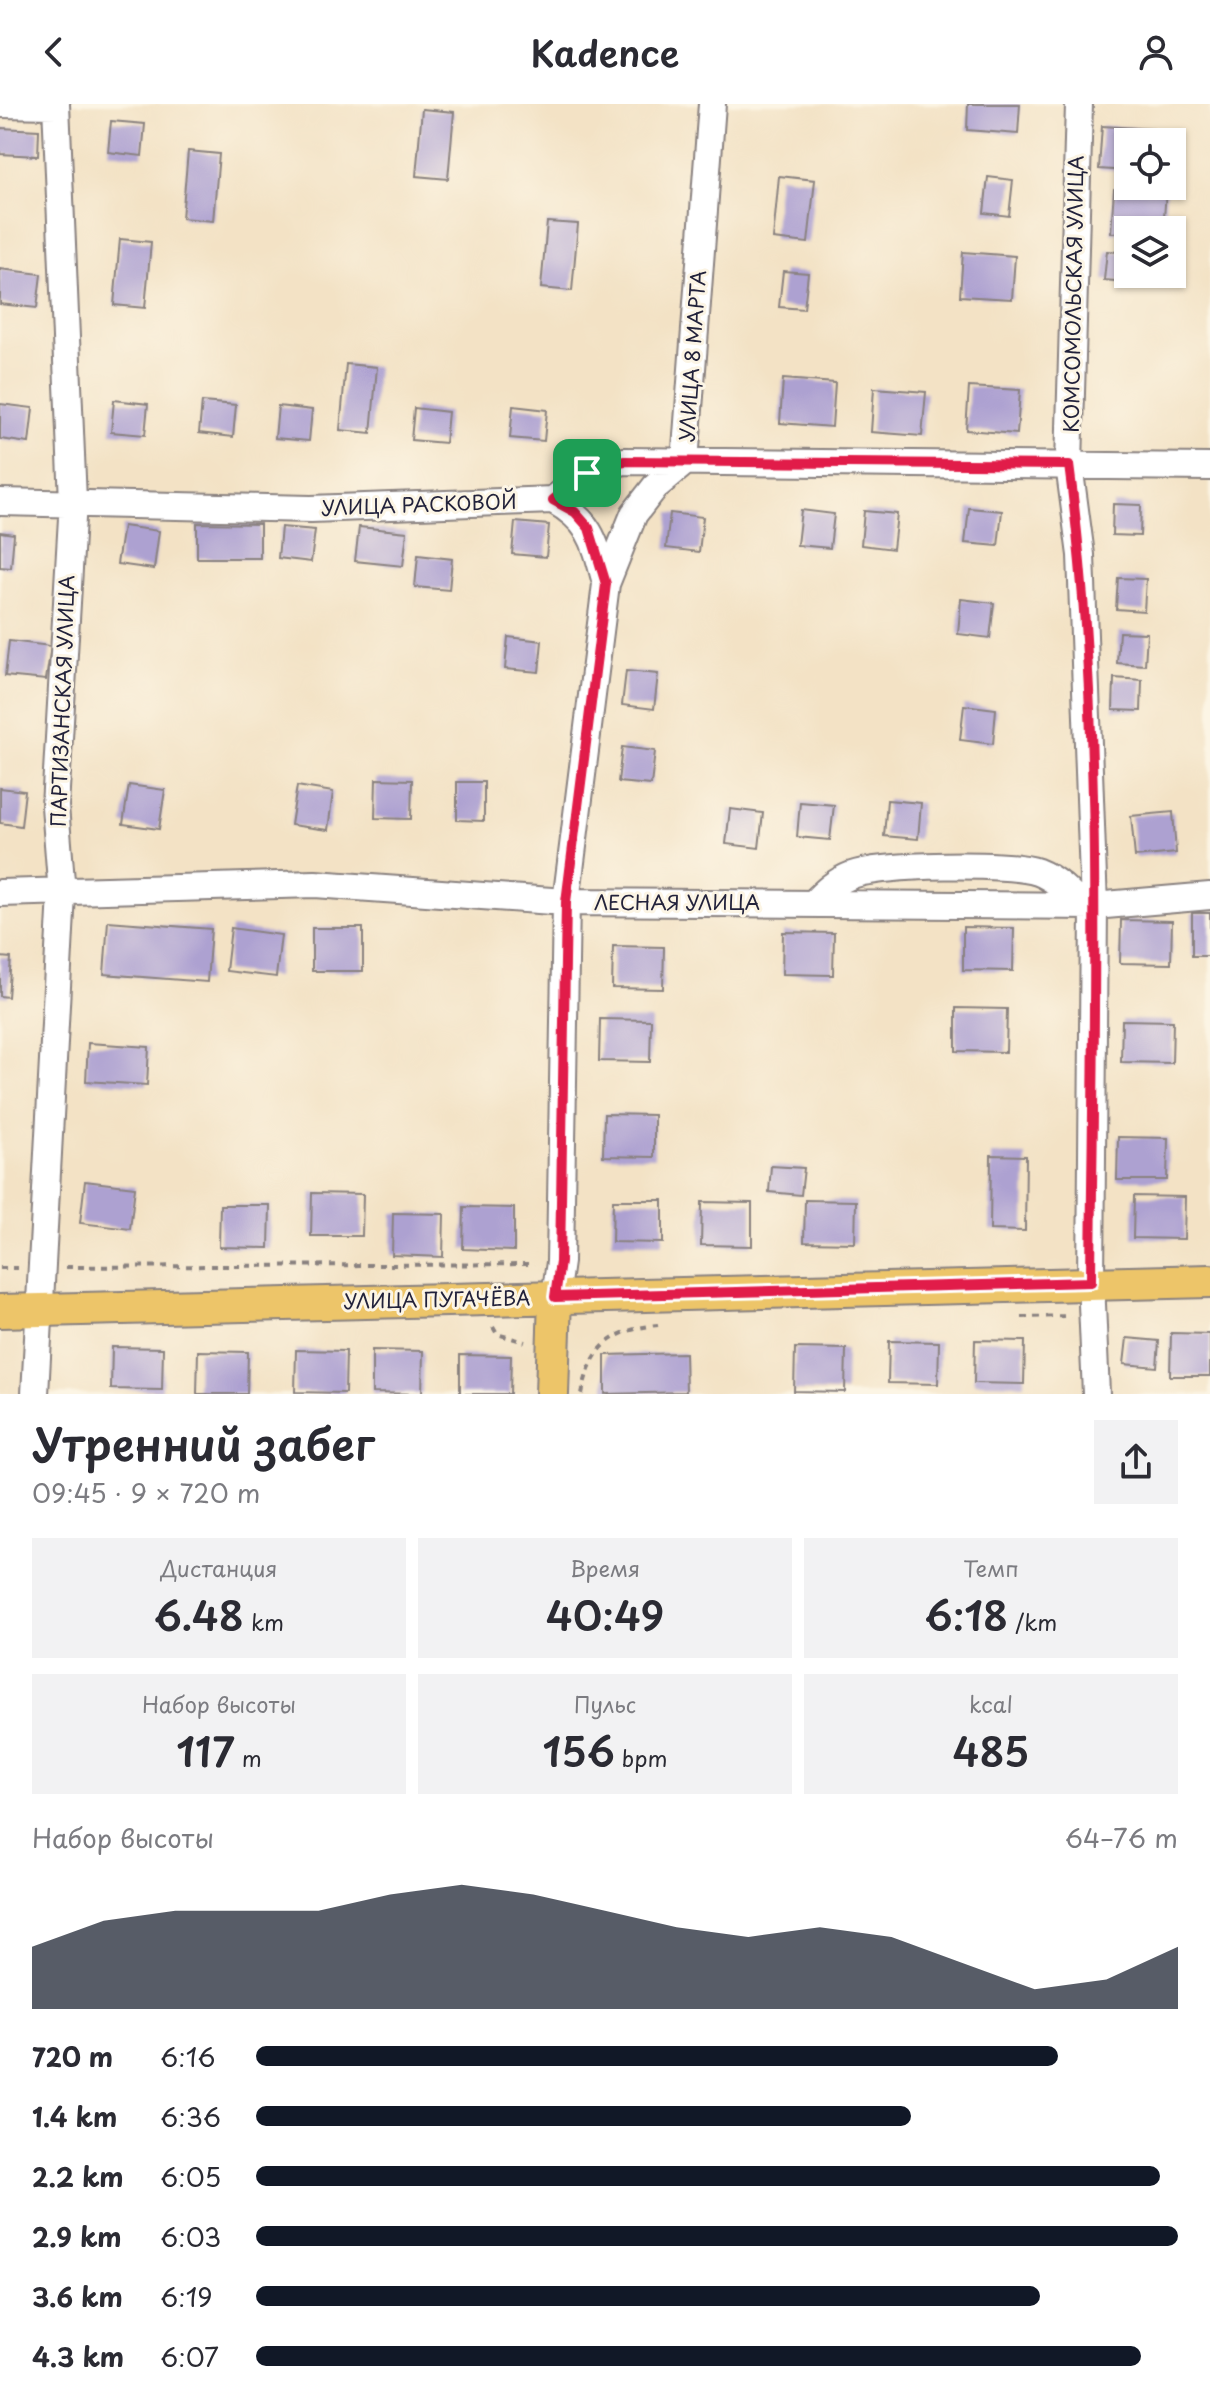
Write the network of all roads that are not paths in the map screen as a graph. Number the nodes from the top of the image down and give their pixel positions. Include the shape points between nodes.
1 (0, 104) edge
2 (1079, 104) edge
3 (56, 105) edge
4 (709, 105) edge
5 (685, 462) junction
6 (1069, 465) junction
7 (1210, 467) edge
8 (553, 500) junction
9 (73, 501) junction
10 (0, 502) edge
11 (606, 584) junction
12 (0, 893) edge
13 (62, 894) junction
14 (1210, 896) edge
15 (566, 902) junction
16 (813, 904) junction
17 (1088, 906) junction
18 (1210, 1281) edge
19 (1091, 1282) junction
20 (555, 1297) junction
21 (37, 1310) junction
22 (0, 1311) edge
23 (35, 1394) edge
24 (552, 1394) edge
25 (1096, 1394) edge

1 - 3 street
2 - 6 street, КОМСОМОЛЬСКАЯ УЛИЦА
3 - 9 street, ПАРТИЗАНСКАЯ УЛИЦА
4 - 5 street, УЛИЦА 8 МАРТА
5 - 6 street
5 - 8 street via 624,461 587,473
5 - 11 street, УЛИЦА 8 МАРТА via 634,514
6 - 7 street
6 - 17 street, КОМСОМОЛЬСКАЯ УЛИЦА via 1081,555
8 - 9 street, УЛИЦА РАСКОВОЙ via 311,509
8 - 11 street via 575,512 589,528
9 - 10 street, УЛИЦА РАСКОВОЙ
9 - 13 street, ПАРТИЗАНСКАЯ УЛИЦА via 55,806
11 - 15 street, УЛИЦА 8 МАРТА
12 - 13 street, ЛЕСНАЯ УЛИЦА
13 - 15 street, ЛЕСНАЯ УЛИЦА via 315,884
13 - 21 street, ПАРТИЗАНСКАЯ УЛИЦА
14 - 17 street, ЛЕСНАЯ УЛИЦА
15 - 16 street, ЛЕСНАЯ УЛИЦА
15 - 20 street, УЛИЦА 8 МАРТА via 560,1262
16 - 17 street, ЛЕСНАЯ УЛИЦА
16 - 17 street via 831,885 854,874 886,868 1005,867 1057,881
17 - 19 street, КОМСОМОЛЬСКАЯ УЛИЦА
18 - 19 main road, УЛИЦА ПУГАЧЁВА
19 - 20 main road, УЛИЦА ПУГАЧЁВА
19 - 25 street, КОМСОМОЛЬСКАЯ УЛИЦА
20 - 21 main road, УЛИЦА ПУГАЧЁВА
20 - 24 main road, УЛИЦА 8 МАРТА
21 - 22 main road, УЛИЦА ПУГАЧЁВА
21 - 23 street, ПАРТИЗАНСКАЯ УЛИЦА

